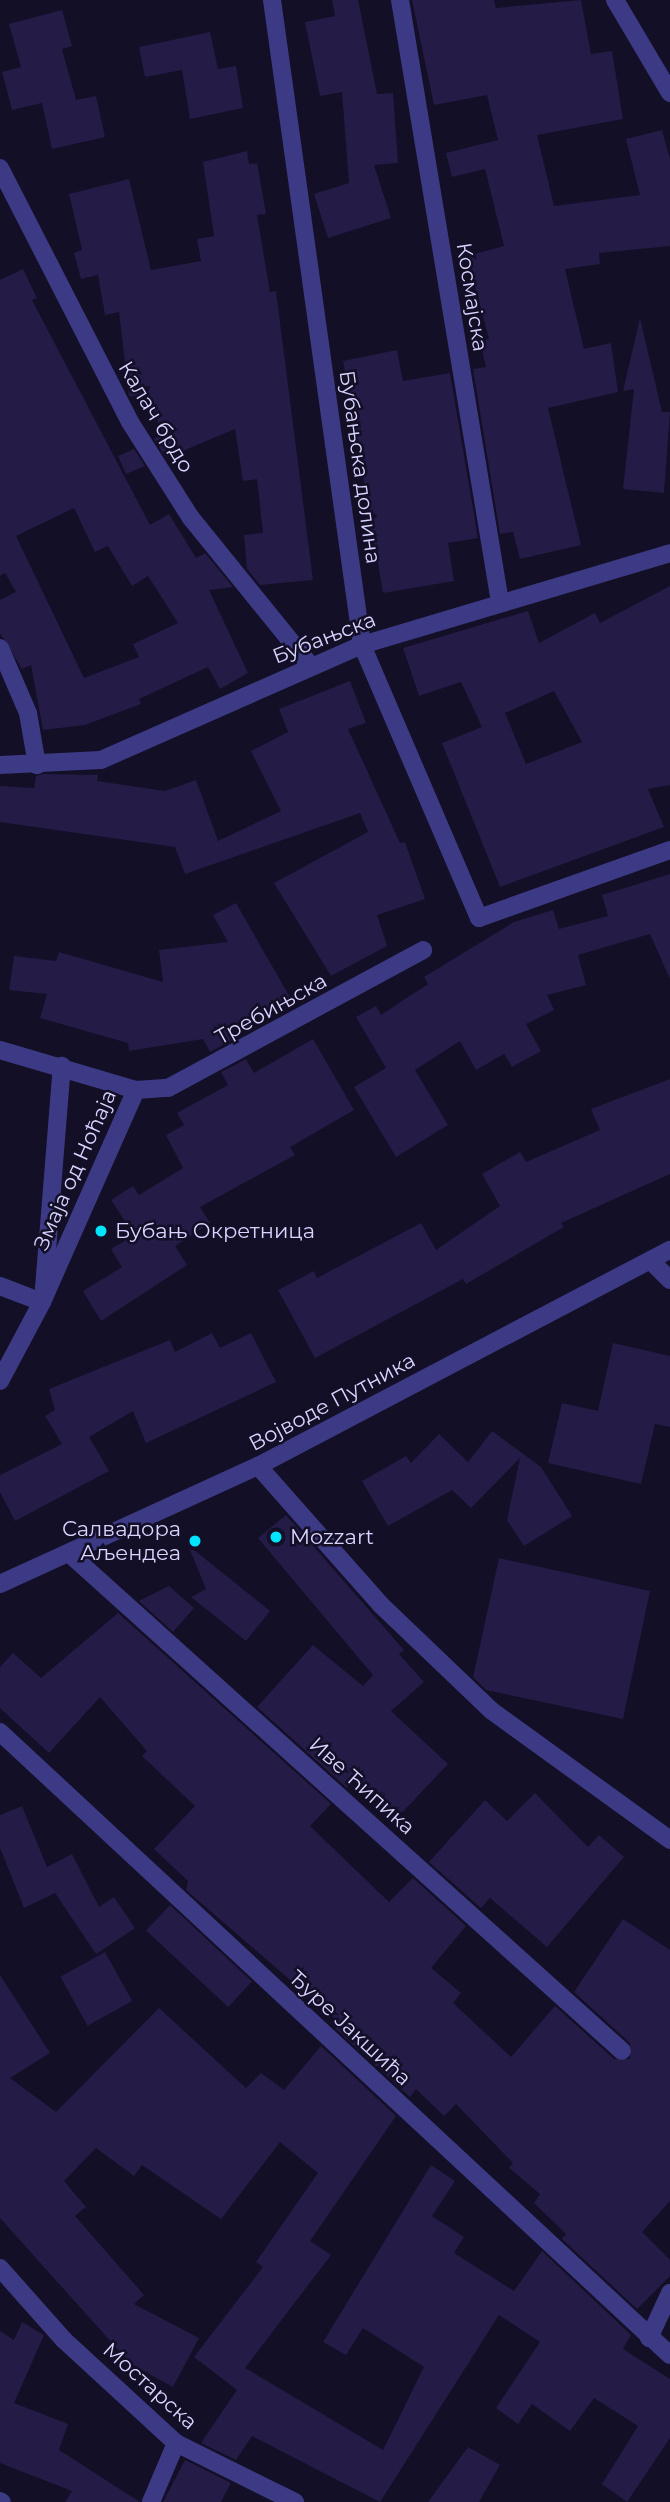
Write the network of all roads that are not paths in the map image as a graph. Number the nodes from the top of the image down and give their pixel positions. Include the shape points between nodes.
1 (272, 0) edge
2 (400, 0) edge
3 (615, 0) edge
4 (670, 93) edge
5 (0, 168) edge
6 (670, 553) edge
7 (500, 602) junction
8 (362, 645) junction
9 (0, 648) edge
10 (310, 665) junction
11 (0, 765) edge
12 (37, 765) junction
13 (670, 850) edge
14 (423, 950) dead end
15 (0, 1050) edge
16 (61, 1066) junction
17 (136, 1090) junction
18 (670, 1250) edge
19 (651, 1261) junction
20 (670, 1280) edge
21 (0, 1286) edge
22 (42, 1302) junction
23 (0, 1381) edge
24 (258, 1466) junction
25 (71, 1555) junction
26 (3, 1581) edge
27 (0, 1732) edge
28 (670, 1840) edge
29 (622, 2051) dead end
30 (0, 2268) edge
31 (670, 2293) edge
32 (649, 2338) junction
33 (670, 2355) edge
34 (176, 2443) junction
35 (151, 2502) edge
36 (295, 2502) edge

1 - 8 street, Бубањска долина
2 - 7 street, Космајска
3 - 4 street
5 - 10 street, Калач брдо via 83,340 151,456 230,570
6 - 7 street, Бубањска
7 - 8 street, Бубањска
8 - 10 street, Бубањска
8 - 13 street, Бубањска долина via 479,918
9 - 12 street via 28,713
10 - 12 street, Бубањска via 132,750 80,763
11 - 12 street, Бубањска
14 - 17 street, Требињска via 198,1077 168,1088
15 - 16 street, Змаја од Ноћаја
16 - 17 street, Змаја од Ноћаја
16 - 22 street, Змаја од Ноћаја
17 - 22 street, Змаја од Ноћаја
18 - 19 street, Војводе Путника
19 - 20 street
19 - 24 street, Војводе Путника
21 - 22 street
22 - 23 street, Змаја од Ноћаја
24 - 25 street, Војводе Путника
24 - 28 street via 381,1605 492,1711
25 - 26 street, Војводе Путника
25 - 29 street, Иве Ћипика
27 - 32 street, Ђуре Јакшића
30 - 34 street, Мостарска via 64,2340
31 - 32 street
32 - 33 street, Ђуре Јакшића
34 - 35 street
34 - 36 street, Мостарска

